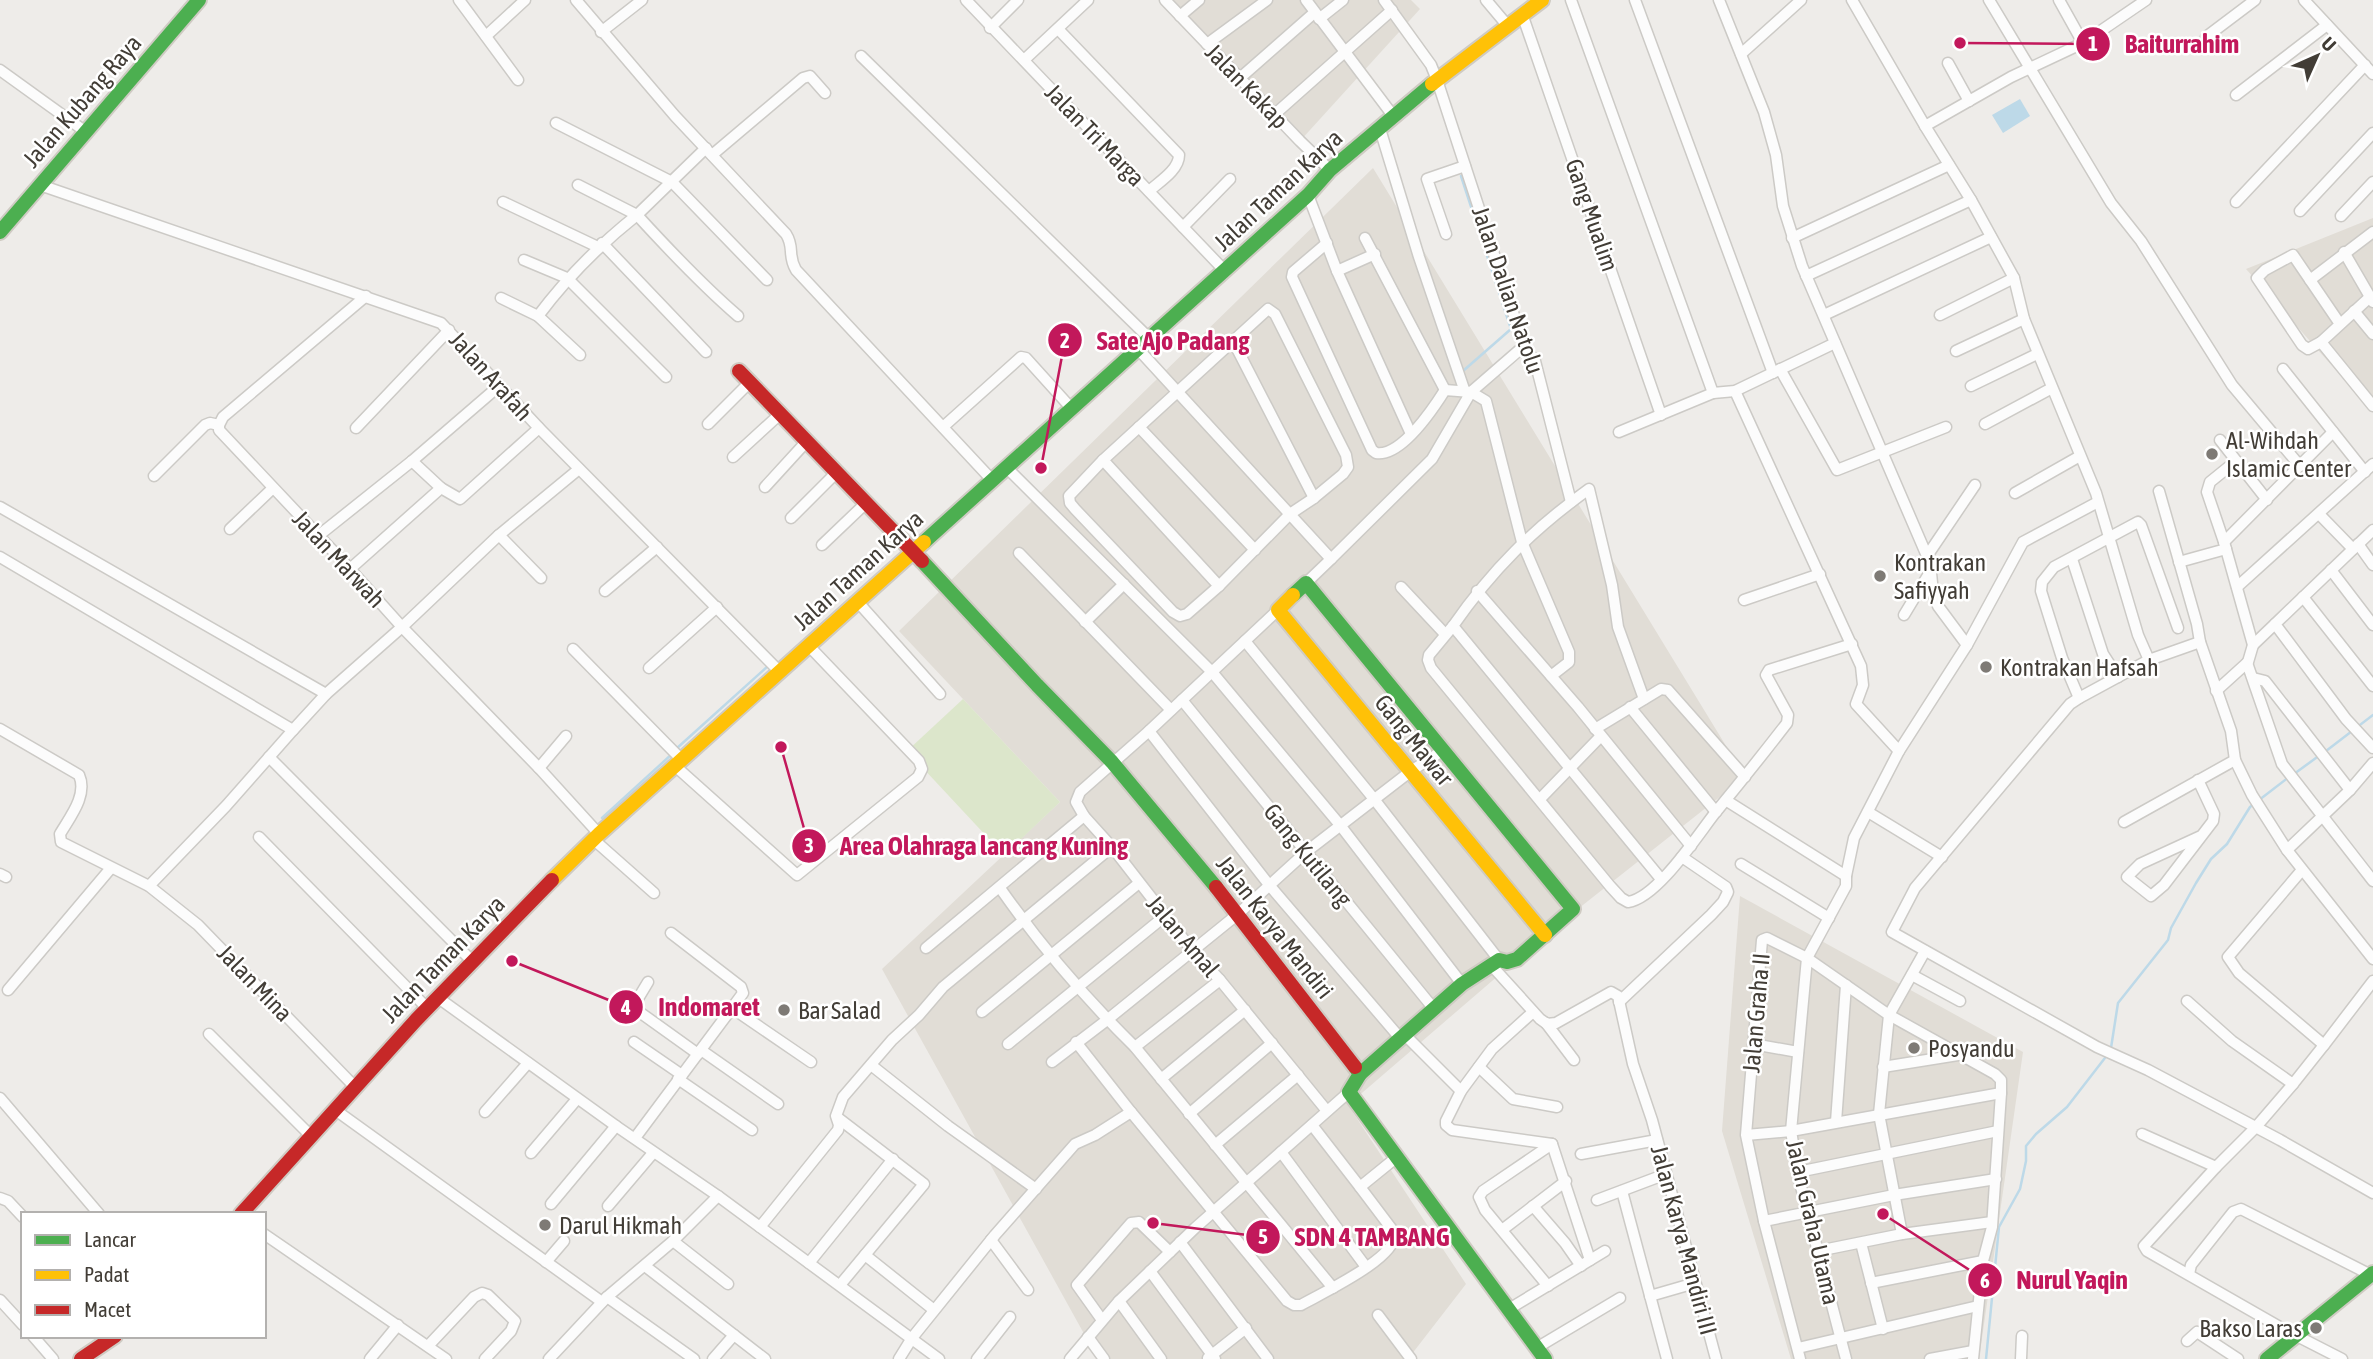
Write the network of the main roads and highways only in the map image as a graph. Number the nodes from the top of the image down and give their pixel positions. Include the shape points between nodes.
1 (199, 0) edge
2 (1542, 0) edge
3 (0, 232) edge
4 (739, 371) dead end
5 (913, 551) junction
6 (1545, 935) junction
7 (1360, 1074) junction
8 (243, 1212) edge
9 (2372, 1274) edge
10 (112, 1338) edge
11 (1542, 1353) edge
12 (81, 1359) edge
13 (2267, 1359) edge

1 - 3 main road, Jalan Kubang Raya
2 - 5 main road, Jalan Taman Karya via 1330,170 1145,344
4 - 5 main road, Jalan Karya Mandiri
5 - 7 main road, Jalan Karya Mandiri via 1112,762 1238,914
5 - 8 main road, Jalan Taman Karya via 596,836 354,1086
6 - 6 main road, Gang Mawar via 1571,913 1571,905 1309,586 1278,610
6 - 7 main road via 1514,961 1495,963 1462,984
7 - 11 main road via 1349,1092
9 - 13 main road
10 - 12 main road

